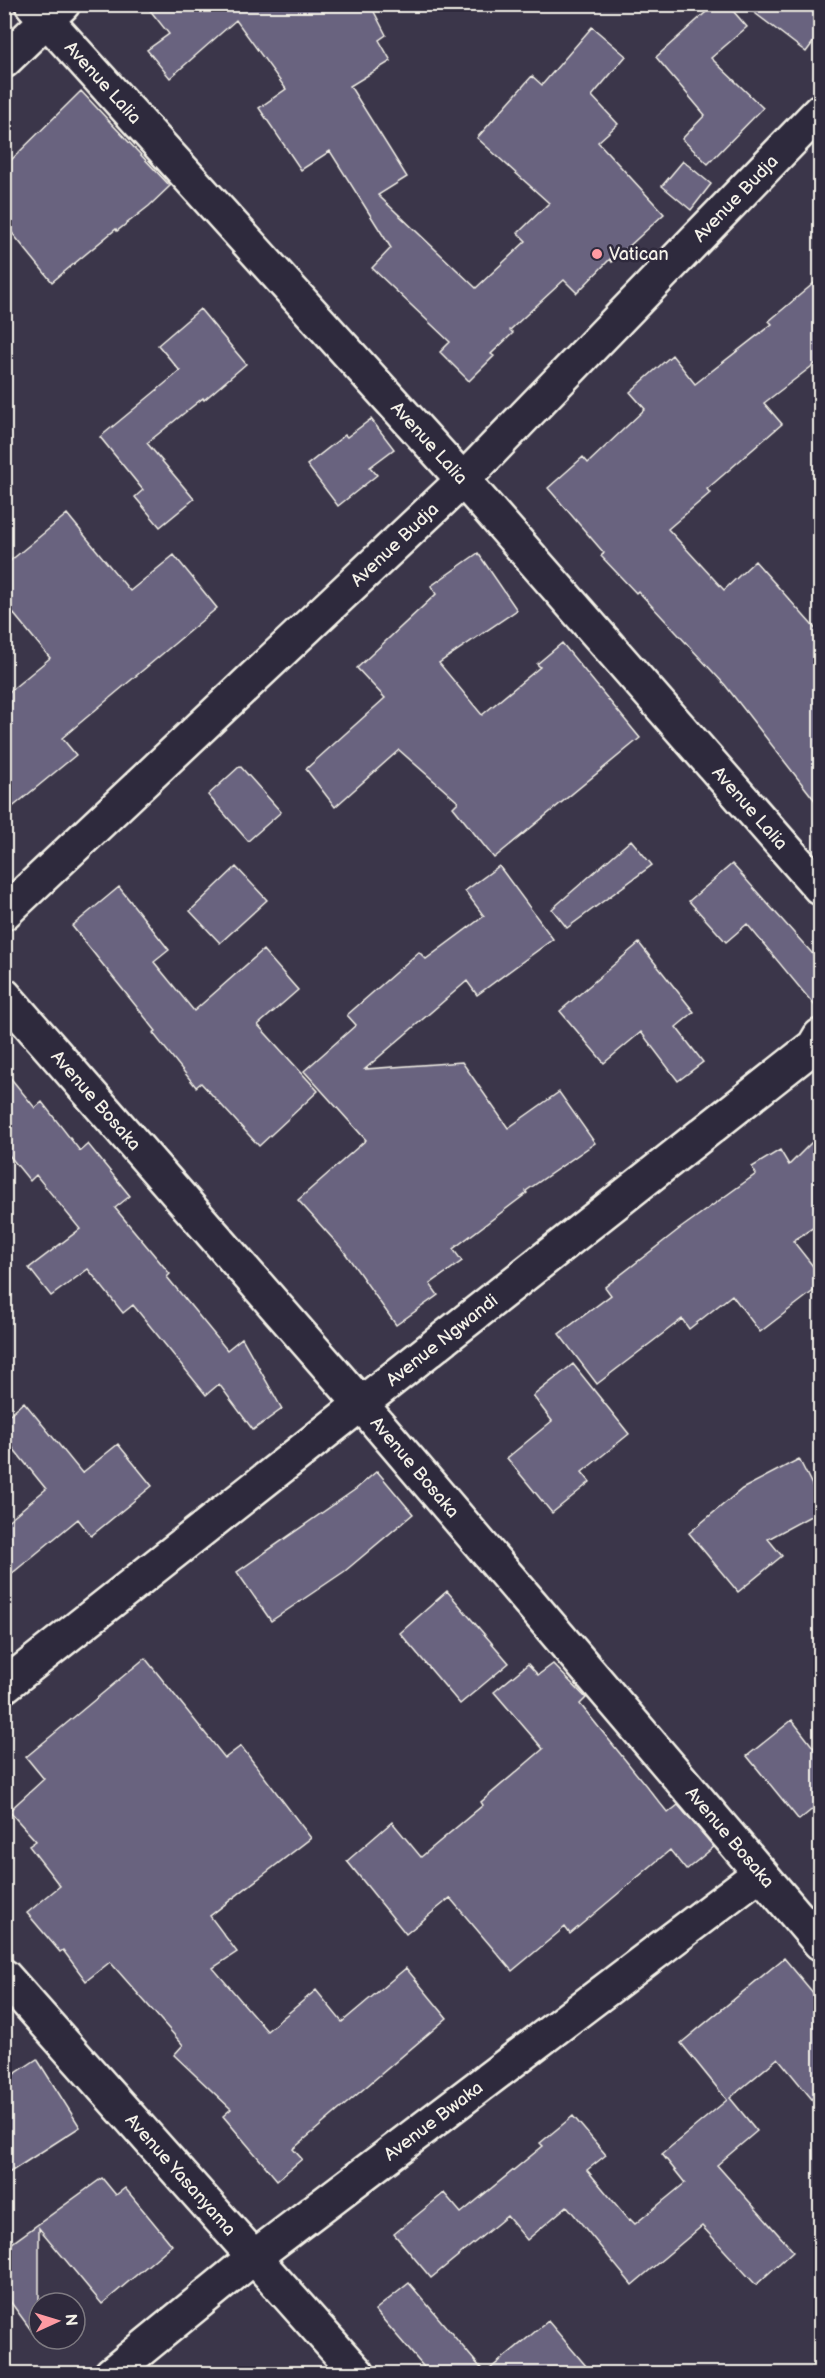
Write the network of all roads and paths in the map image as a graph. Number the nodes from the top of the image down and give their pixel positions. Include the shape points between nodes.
1 (47, 10) edge
2 (4, 61) edge
3 (820, 111) edge
4 (463, 480) junction
5 (820, 888) edge
6 (4, 913) edge
7 (4, 995) edge
8 (820, 1036) edge
9 (361, 1404) junction
10 (4, 1686) edge
11 (760, 1873) junction
12 (820, 1943) edge
13 (4, 1976) edge
14 (254, 2257) junction
15 (111, 2373) edge
16 (358, 2373) edge

1 - 2 street
1 - 4 street, Avenue Lalia
3 - 4 street, Avenue Budja
4 - 5 street, Avenue Lalia
4 - 6 street, Avenue Budja
7 - 9 street, Avenue Bosaka
8 - 9 street, Avenue Ngwandi via 814,1046
9 - 10 street, Avenue Ngwandi
9 - 11 street, Avenue Bosaka
11 - 12 street, Avenue Bosaka
11 - 14 street, Avenue Bwaka
13 - 14 street, Avenue Yasanyama
14 - 15 street, Avenue Bwaka
14 - 16 street, Avenue Yasanyama

